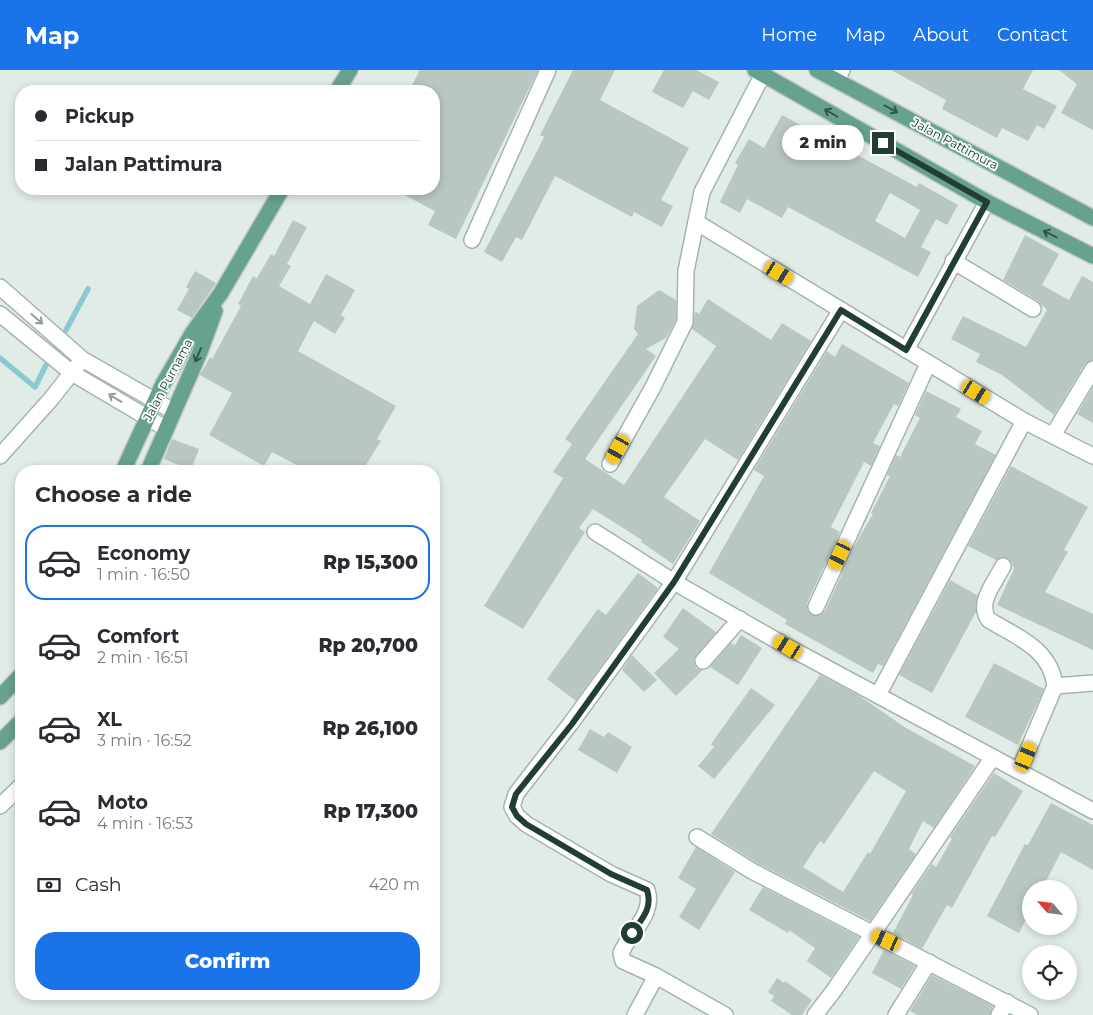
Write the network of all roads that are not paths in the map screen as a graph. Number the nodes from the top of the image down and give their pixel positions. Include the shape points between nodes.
1 (350, 70) edge
2 (548, 70) edge
3 (817, 70) edge
4 (759, 72) edge
5 (839, 75) edge
6 (341, 85) edge
7 (278, 195) edge
8 (987, 202) junction
9 (1093, 218) edge
10 (696, 222) junction
11 (472, 240) dead end
12 (1093, 256) edge
13 (953, 261) junction
14 (0, 287) edge
15 (221, 293) junction
16 (1033, 309) dead end
17 (841, 310) junction
18 (0, 314) edge
19 (906, 350) junction
20 (82, 359) junction
21 (928, 364) junction
22 (1093, 369) edge
23 (72, 373) junction
24 (154, 400) junction
25 (173, 411) junction
26 (147, 417) junction
27 (1024, 421) junction
28 (165, 428) junction
29 (1052, 435) junction
30 (0, 456) edge
31 (1093, 456) edge
32 (610, 464) dead end
33 (126, 465) edge
34 (150, 465) edge
35 (595, 532) dead end
36 (1003, 566) dead end
37 (674, 582) junction
38 (816, 607) dead end
39 (740, 619) junction
40 (703, 661) dead end
41 (15, 681) edge
42 (1093, 683) edge
43 (1055, 686) junction
44 (878, 695) junction
45 (0, 697) edge
46 (15, 726) edge
47 (2, 740) edge
48 (993, 757) junction
49 (1019, 772) junction
50 (15, 792) edge
51 (0, 806) edge
52 (1093, 811) edge
53 (697, 837) dead end
54 (873, 934) junction
55 (929, 962) junction
56 (656, 976) junction
57 (1003, 1009) edge
58 (635, 1015) edge
59 (725, 1015) edge
60 (815, 1015) edge
61 (896, 1015) edge
62 (1030, 1015) edge

1 - 6 main road
2 - 11 street
3 - 5 main road, Jalan Pattimura
8 -> 4 main road
4 - 10 street via 702,192
5 -> 9 main road, Jalan Pattimura
7 - 15 main road, Jalan Purnama
12 -> 8 main road
8 - 13 street
10 - 17 street
10 - 32 street via 686,271 685,322
13 - 16 street
13 - 19 street
14 -> 20 street
15 - 24 main road, Jalan Purnama via 193,332
15 -> 25 main road, Jalan Purnama via 200,352
17 - 19 street
17 - 37 street
18 - 23 street
19 - 21 street
20 - 23 street
20 - 24 street
21 - 27 street
21 - 38 street
22 - 29 street
26 -> 23 street
23 - 30 street
24 - 25 street
24 - 26 main road, Jalan Purnama
25 - 28 main road, Jalan Purnama
26 - 28 street
26 - 33 main road, Jalan Purnama
27 - 29 street
27 - 44 street
28 - 34 main road, Jalan Purnama
29 - 31 street
35 - 37 street
36 - 43 street via 983,603 984,614 988,620 1038,651 1054,675
37 - 39 street
37 - 56 street via 572,724 516,794 512,807 526,824 611,874 647,890 648,910 621,953 623,961
39 - 40 street
39 - 44 street
41 - 45 main road
42 - 43 street
43 - 49 street
44 - 48 street
46 - 47 main road
48 - 49 street
48 - 54 street
49 - 52 street
50 - 51 street
53 - 54 street via 752,871
54 - 55 street
54 - 60 street
55 - 57 street
55 - 61 street
56 - 58 street
56 - 59 street
57 - 62 street

